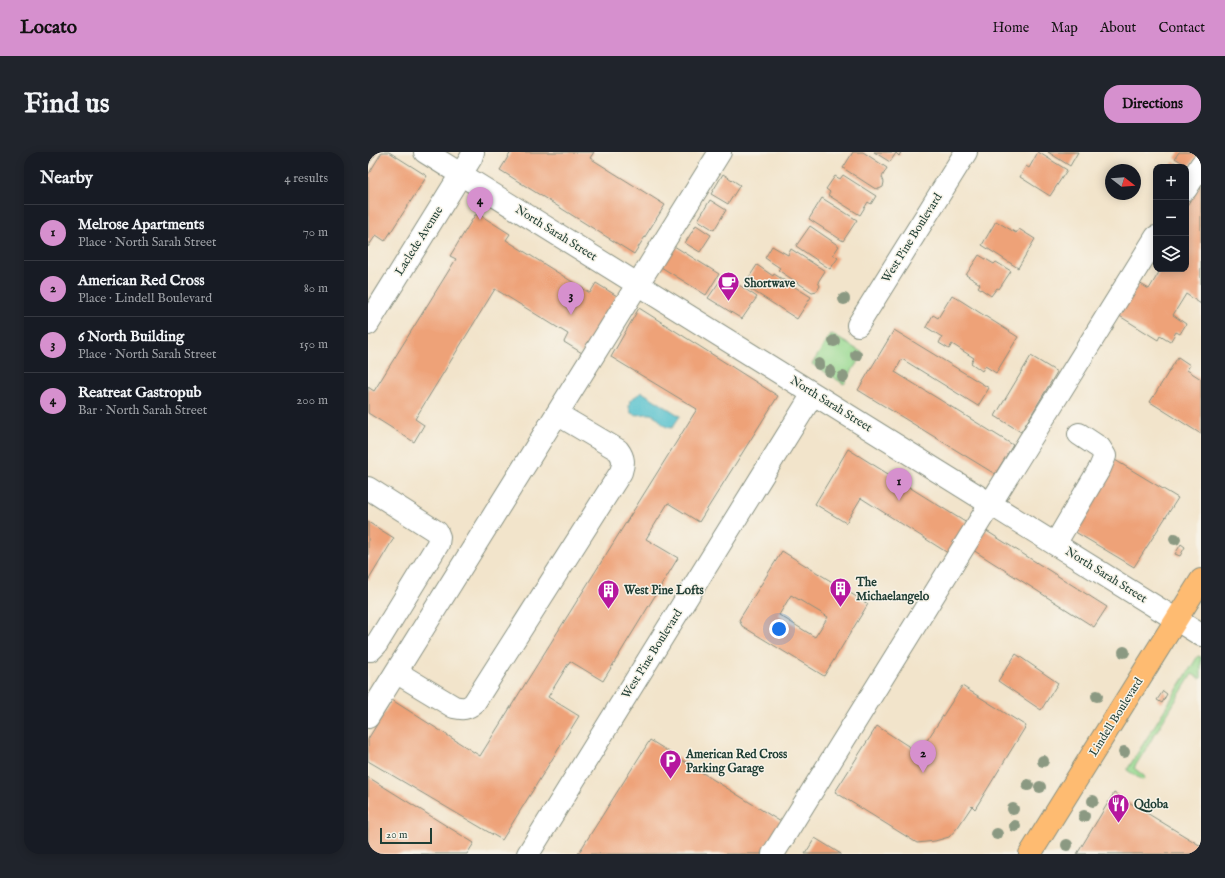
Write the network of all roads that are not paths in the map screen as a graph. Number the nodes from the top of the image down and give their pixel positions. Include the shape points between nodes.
1 (424, 152) edge
2 (720, 152) edge
3 (966, 152) edge
4 (470, 159) edge
5 (1201, 165) edge
6 (1189, 184) edge
7 (1153, 242) edge
8 (637, 284) junction
9 (368, 324) edge
10 (858, 325) dead end
11 (813, 394) junction
12 (557, 414) junction
13 (1079, 434) dead end
14 (368, 488) edge
15 (990, 504) junction
16 (1055, 544) junction
17 (1201, 580) edge
18 (1176, 619) junction
19 (1201, 635) edge
20 (368, 650) edge
21 (396, 672) junction
22 (368, 717) edge
23 (528, 854) edge
24 (773, 854) edge
25 (1030, 854) edge

1 - 4 street, North Sarah Street
2 - 8 street
3 - 10 street, West Pine Boulevard
4 - 8 street, North Sarah Street
4 - 9 street, Laclede Avenue
5 - 6 street
7 - 15 street
8 - 11 street, North Sarah Street
8 - 12 street
11 - 15 street, North Sarah Street
11 - 23 street, West Pine Boulevard
12 - 21 street
12 - 21 street via 618,450 623,456 624,463 621,472 474,704 469,708 454,707
13 - 16 street via 1100,448 1105,456
14 - 20 street via 437,532 439,537 438,544 376,645
15 - 16 street, North Sarah Street
15 - 24 street
16 - 18 street, North Sarah Street
17 - 18 main road, Lindell Boulevard
18 - 19 street, North Sarah Street
18 - 25 main road, Lindell Boulevard
21 - 22 street

